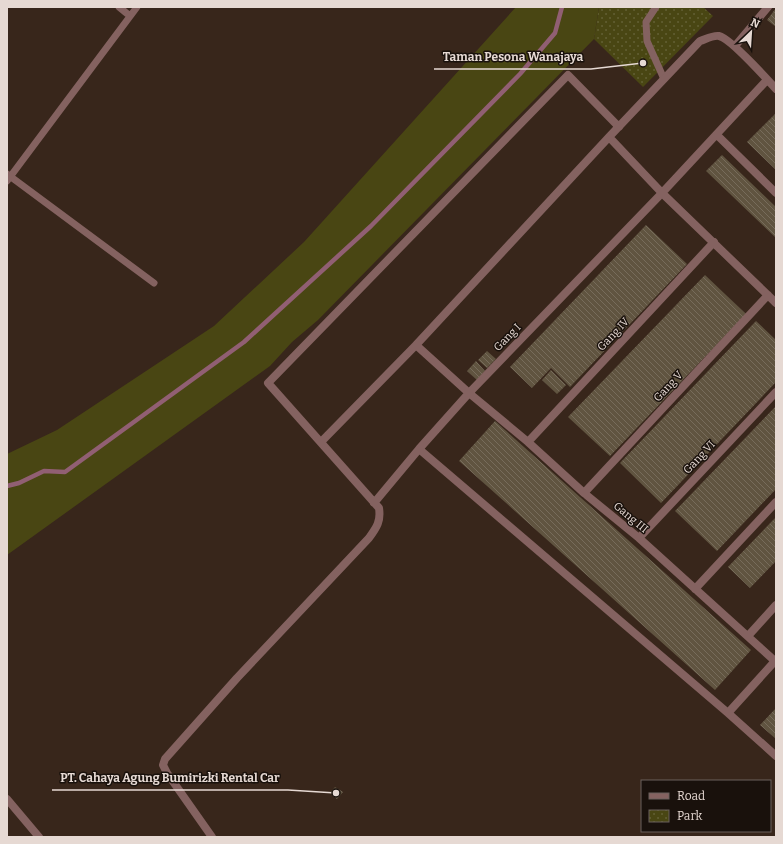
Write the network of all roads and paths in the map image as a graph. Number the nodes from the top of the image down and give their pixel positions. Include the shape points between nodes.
1 (119, 7) edge
2 (137, 7) edge
3 (656, 7) edge
4 (768, 7) edge
5 (130, 16) junction
6 (735, 46) junction
7 (664, 79) junction
8 (767, 80) junction
9 (776, 89) edge
10 (619, 127) junction
11 (717, 135) junction
12 (609, 137) junction
13 (8, 177) edge
14 (662, 192) junction
15 (776, 192) edge
16 (714, 242) junction
17 (154, 283) dead end
18 (768, 295) junction
19 (776, 303) edge
20 (416, 345) junction
21 (776, 392) edge
22 (469, 393) junction
23 (320, 442) junction
24 (528, 442) junction
25 (419, 449) junction
26 (584, 493) junction
27 (776, 502) edge
28 (374, 503) junction
29 (639, 538) junction
30 (695, 589) junction
31 (776, 605) edge
32 (748, 636) junction
33 (775, 661) edge
34 (728, 713) junction
35 (776, 756) edge
36 (7, 799) edge
37 (39, 837) edge
38 (212, 837) edge

1 - 5 lane
2 - 5 lane
3 - 7 lane via 646,22 646,41
4 - 6 street
5 - 13 lane
6 - 7 street via 719,36 700,41
6 - 8 street
7 - 10 street
8 - 9 street
8 - 11 street, Gang I
10 - 12 street
10 - 23 street via 568,75 268,383
11 - 14 street, Gang I
11 - 15 street
12 - 14 street
12 - 20 street
13 - 17 lane
14 - 16 street
14 - 22 street, Gang I
16 - 18 street
16 - 24 street, Gang IV
18 - 19 street
18 - 26 street, Gang V
20 - 22 street, Gang III
20 - 23 street
21 - 29 street, Gang VI
22 - 24 street, Gang III
22 - 25 street, Gang I
23 - 28 street
24 - 26 street, Gang III
25 - 28 street, Gang I
25 - 34 street
26 - 29 street, Gang III
27 - 30 street
28 - 38 street via 379,508 380,517 369,538 237,678 165,759 164,769
29 - 30 street, Gang III
30 - 32 street, Gang III
31 - 32 street
32 - 33 street, Gang III
33 - 34 street
34 - 35 street
36 - 37 street

